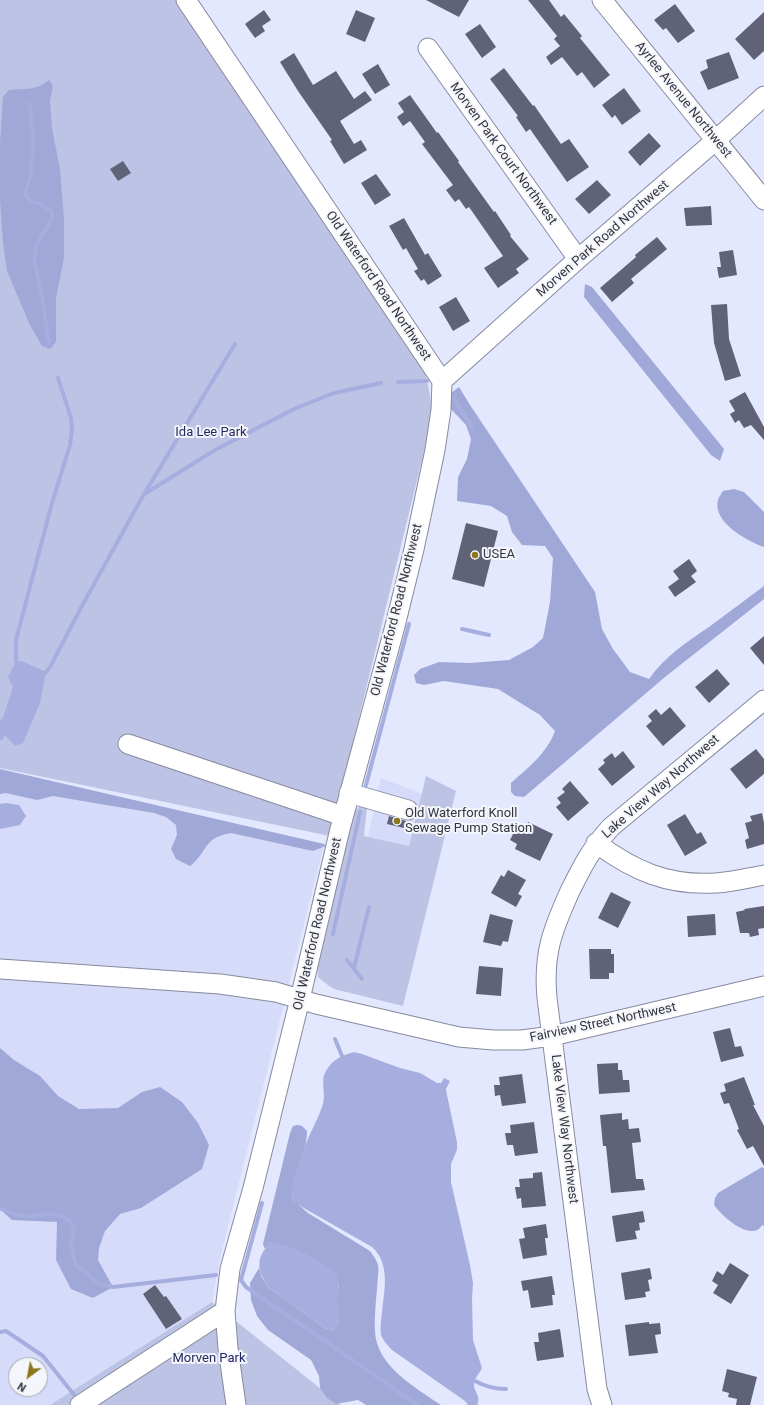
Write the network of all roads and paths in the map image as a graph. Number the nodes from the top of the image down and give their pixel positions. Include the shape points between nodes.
1 (186, 0) edge
2 (602, 0) edge
3 (428, 48) dead end
4 (764, 96) edge
5 (715, 141) junction
6 (764, 200) edge
7 (578, 259) junction
8 (442, 381) junction
9 (764, 700) edge
10 (128, 744) dead end
11 (349, 793) junction
12 (408, 810) dead end
13 (343, 816) junction
14 (596, 843) junction
15 (764, 875) edge
16 (0, 969) edge
17 (764, 987) edge
18 (300, 999) junction
19 (552, 1036) junction
20 (225, 1311) junction
21 (82, 1404) edge
22 (236, 1405) edge
23 (602, 1405) edge

1 - 8 street, Old Waterford Road Northwest
2 - 5 street, Ayrlee Avenue Northwest
3 - 7 street, Morven Park Court Northwest
4 - 5 street, Morven Park Road Northwest
5 - 6 street, Ayrlee Avenue Northwest
5 - 7 street, Morven Park Road Northwest
7 - 8 street, Morven Park Road Northwest
8 - 11 street, Old Waterford Road Northwest via 435,450 414,549
9 - 14 street, Lake View Way Northwest via 611,827
10 - 13 street
11 - 12 street
11 - 13 street, Old Waterford Road Northwest
13 - 18 street, Old Waterford Road Northwest
14 - 15 street via 631,866 652,876 674,881 717,883
14 - 19 street, Lake View Way Northwest via 584,862 556,923 550,944 546,986
16 - 18 street, Fairview Street Northwest via 220,984 276,992
17 - 19 street, Fairview Street Northwest
18 - 19 street, Fairview Street Northwest via 459,1037 522,1040
18 - 20 street, Old Waterford Road Northwest via 228,1281
19 - 23 street, Lake View Way Northwest via 596,1381
20 - 21 street
20 - 22 street, Old Waterford Road Northwest

